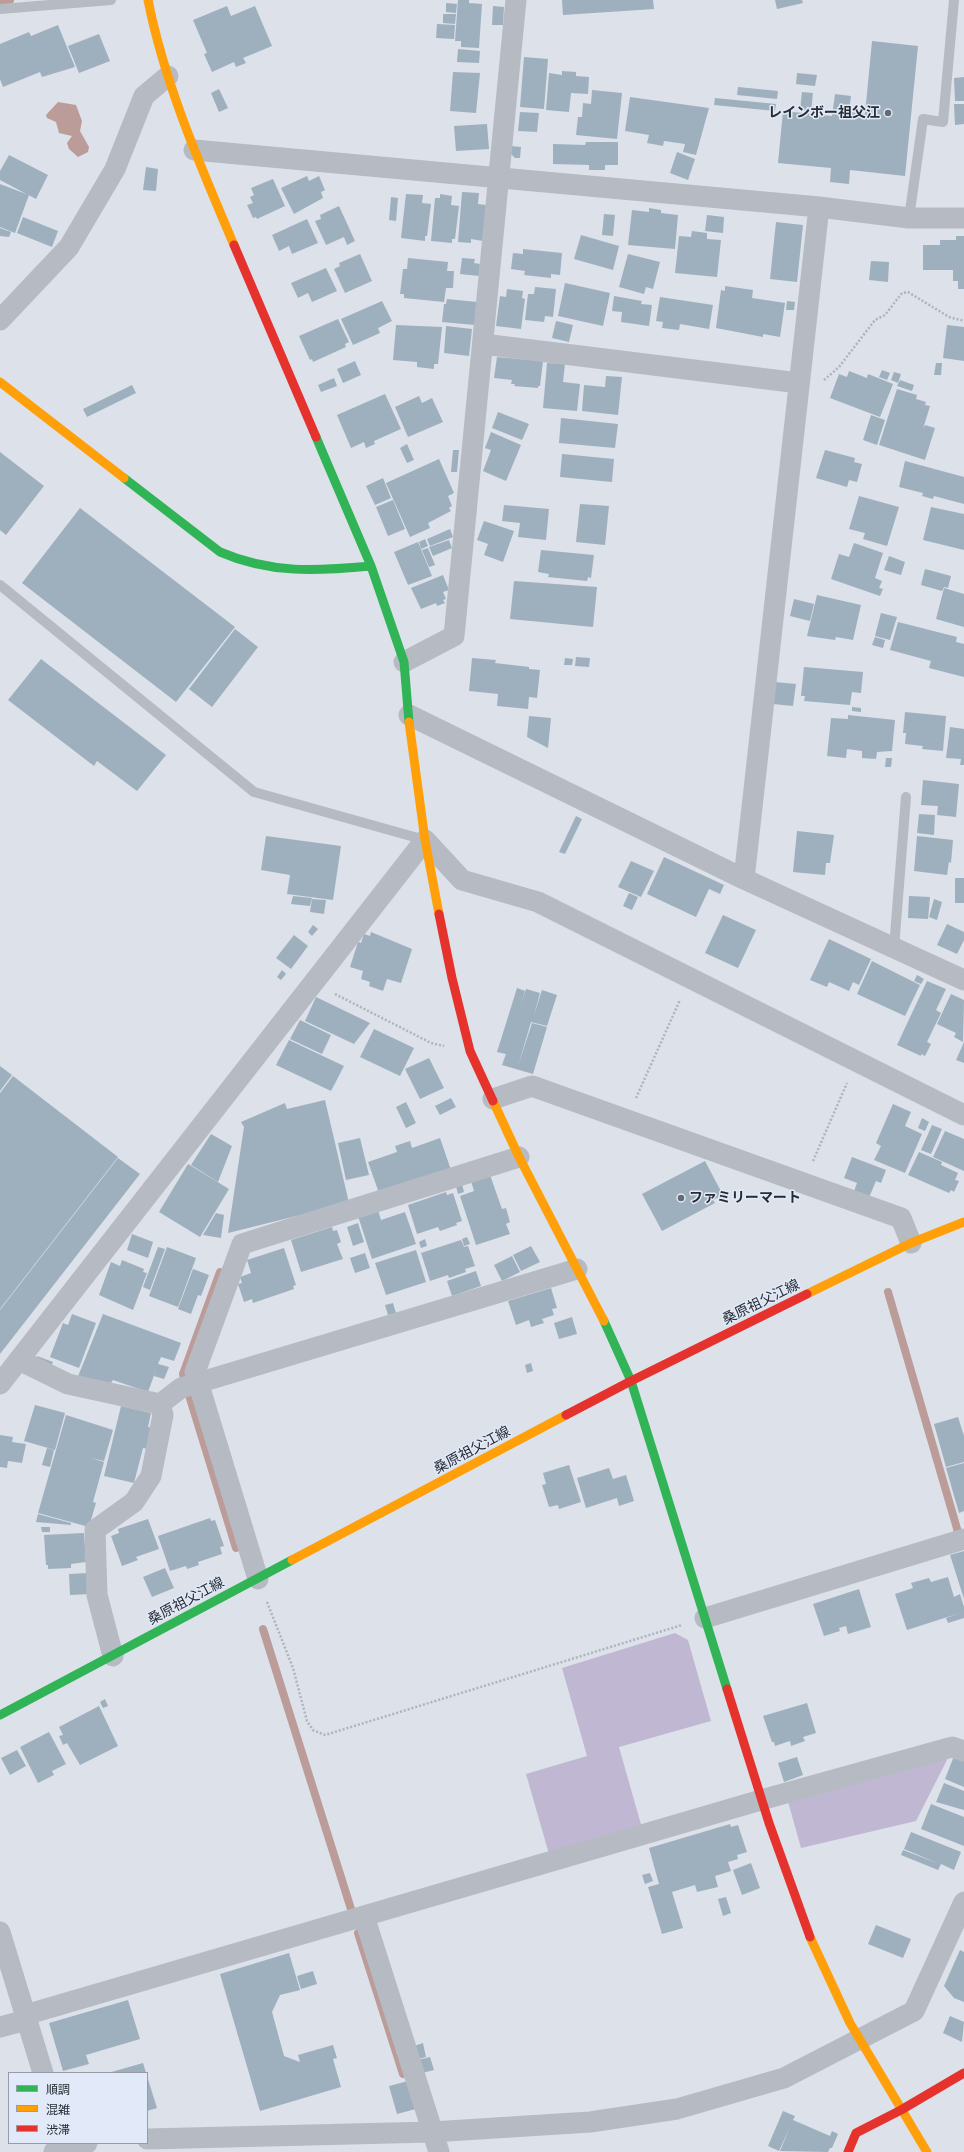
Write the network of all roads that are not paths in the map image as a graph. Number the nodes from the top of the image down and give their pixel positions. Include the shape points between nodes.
1 (111, 0) edge
2 (148, 0) edge
3 (516, 0) edge
4 (954, 0) edge
5 (0, 9) edge
6 (168, 76) junction
7 (194, 150) junction
8 (500, 178) junction
9 (819, 207) junction
10 (910, 218) junction
11 (964, 218) edge
12 (0, 320) edge
13 (483, 344) junction
14 (0, 382) edge
15 (799, 388) junction
16 (371, 566) junction
17 (0, 585) edge
18 (404, 662) junction
19 (409, 715) junction
20 (906, 797) dead end
21 (425, 840) junction
22 (744, 879) junction
23 (894, 948) junction
24 (964, 980) edge
25 (493, 1099) junction
26 (964, 1115) edge
27 (519, 1157) junction
28 (964, 1222) edge
29 (911, 1243) junction
30 (577, 1269) junction
31 (19, 1360) junction
32 (632, 1381) junction
33 (198, 1382) junction
34 (0, 1384) edge
35 (160, 1404) junction
36 (964, 1539) edge
37 (258, 1579) junction
38 (705, 1618) junction
39 (112, 1656) junction
40 (0, 1715) edge
41 (964, 1751) edge
42 (761, 1800) junction
43 (964, 1902) edge
44 (364, 1916) junction
45 (0, 1932) edge
46 (26, 2017) junction
47 (0, 2027) edge
48 (859, 2040) junction
49 (43, 2072) edge
50 (964, 2073) edge
51 (901, 2110) junction
52 (432, 2132) junction
53 (148, 2139) edge
54 (82, 2144) edge
55 (63, 2148) edge
56 (439, 2152) edge
57 (848, 2152) edge
58 (927, 2152) edge

1 - 5 lane
2 - 6 street via 157,44
3 - 8 street
4 - 10 lane via 943,122 923,119
6 - 7 street
6 - 12 street via 144,96 115,169 69,247
7 - 8 street
7 - 16 street
8 - 9 street
8 - 13 street
9 - 10 street
9 - 15 street
10 - 11 street
13 - 15 street
13 - 18 street via 454,636
14 - 16 street via 226,555 259,567 285,570 320,571
15 - 22 street
16 - 18 street
17 - 21 lane via 254,792
18 - 19 street
19 - 21 street
19 - 22 street
20 - 23 lane
21 - 25 street via 452,978 470,1051
21 - 26 street via 462,880 538,902
21 - 31 street
22 - 23 street
23 - 24 street
25 - 27 street
25 - 29 street via 532,1086 901,1218
27 - 30 street
27 - 33 street via 242,1244 195,1372
28 - 29 street, 桑原祖父江線
29 - 32 street, 桑原祖父江線
30 - 32 street
30 - 33 street
31 - 34 street
31 - 35 street via 68,1384
32 - 37 street, 桑原祖父江線
32 - 38 street
33 - 35 street via 180,1388
33 - 37 street
35 - 39 street via 163,1415 151,1476 134,1502 95,1530 97,1595
36 - 38 street
37 - 39 street, 桑原祖父江線
38 - 42 street
39 - 40 street, 桑原祖父江線
41 - 42 street via 952,1746
42 - 44 street
42 - 48 street via 806,1929
43 - 48 street via 914,2011
44 - 46 street
44 - 52 street
45 - 46 street
46 - 47 street
46 - 49 street
48 - 51 street
48 - 52 street via 784,2078 677,2109 590,2122
50 - 51 street
51 - 57 street via 856,2133
51 - 58 street
52 - 53 street
52 - 56 street
54 - 55 street

